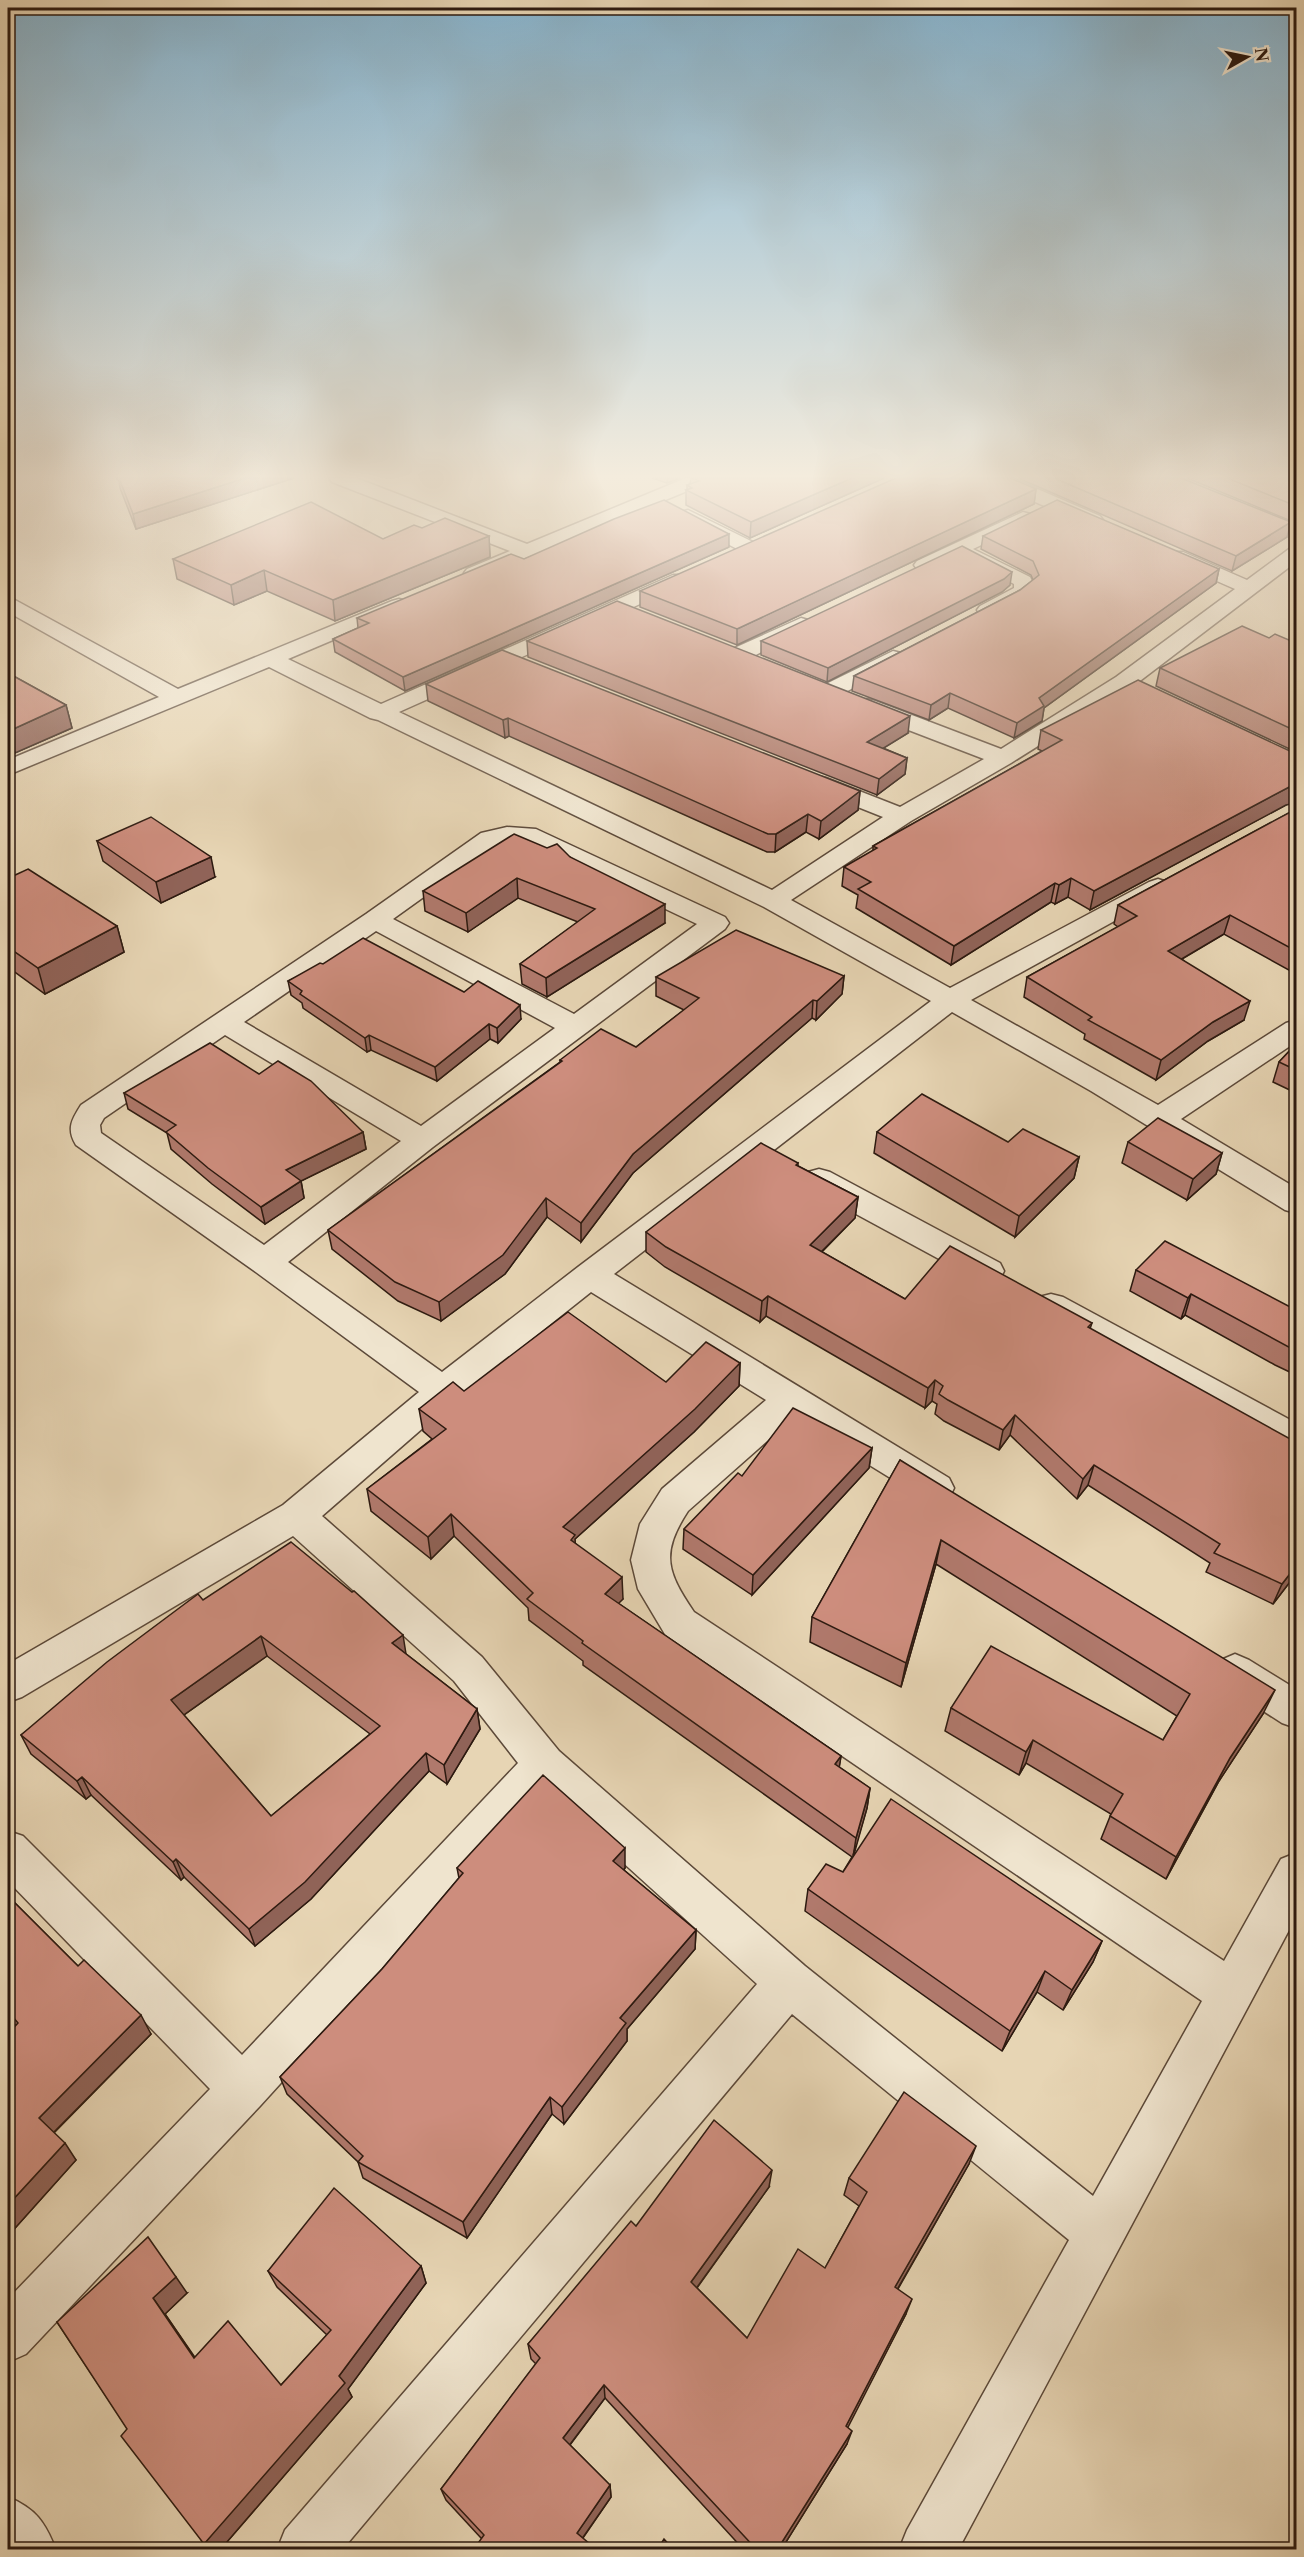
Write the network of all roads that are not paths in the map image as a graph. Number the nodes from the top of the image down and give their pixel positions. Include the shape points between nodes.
1 (418, 597) edge
2 (638, 597) edge
3 (1011, 597) edge
4 (1237, 597) edge
5 (8, 604) edge
6 (617, 607) junction
7 (822, 614) edge
8 (970, 619) edge
9 (650, 620) edge
10 (716, 646) edge
11 (909, 650) edge
12 (738, 654) junction
13 (502, 657) junction
14 (270, 659) junction
15 (768, 667) edge
16 (536, 670) edge
17 (1124, 682) junction
18 (1146, 692) edge
19 (178, 698) junction
20 (378, 713) junction
21 (1003, 758) junction
22 (8, 768) edge
23 (802, 776) edge
24 (902, 816) junction
25 (1181, 874) edge
26 (773, 901) junction
27 (375, 920) junction
28 (950, 1000) junction
29 (224, 1022) junction
30 (574, 1026) junction
31 (1296, 1029) edge
32 (1159, 1119) junction
33 (422, 1140) junction
34 (757, 1146) junction
35 (1296, 1202) edge
36 (265, 1262) junction
37 (590, 1275) junction
38 (443, 1391) junction
39 (792, 1399) junction
40 (1296, 1439) edge
41 (963, 1505) edge
42 (296, 1515) junction
43 (1206, 1654) edge
44 (8, 1684) edge
45 (1296, 1710) edge
46 (544, 1764) junction
47 (8, 1851) edge
48 (1296, 1874) edge
49 (789, 1982) junction
50 (1232, 1993) junction
51 (243, 2089) junction
52 (1100, 2233) junction
53 (8, 2336) edge
54 (8, 2525) edge
55 (28, 2550) edge
56 (305, 2550) edge
57 (927, 2550) edge

1 - 14 street
2 - 6 street
3 - 8 street
4 - 17 street
5 - 19 street
6 - 9 street
6 - 13 street
7 - 12 street
10 - 12 street
11 - 21 street via 818,688
12 - 15 street
13 - 16 street
13 - 20 street
14 - 19 street
14 - 20 street
17 - 18 street
17 - 21 street
19 - 22 street
20 - 26 street
21 - 24 street
23 - 24 street
24 - 26 street
25 - 28 street
26 - 28 street
27 - 29 street
27 - 30 street
27 - 30 street via 490,838 527,834 716,923
28 - 32 street
28 - 34 street
29 - 33 street
29 - 36 street via 92,1112 85,1125 87,1138
30 - 33 street
31 - 32 street
32 - 35 street
33 - 36 street
34 - 37 street
34 - 40 street
36 - 38 street
37 - 38 street
37 - 39 street
38 - 42 street
39 - 41 street
39 - 50 street via 675,1500 659,1524 650,1560 652,1570 657,1589 680,1624
42 - 44 street
42 - 46 street via 468,1669
43 - 45 street
46 - 49 street
46 - 51 street
47 - 51 street
48 - 50 street
49 - 52 street
49 - 56 street
50 - 52 street
51 - 53 street
52 - 57 street
54 - 55 street

